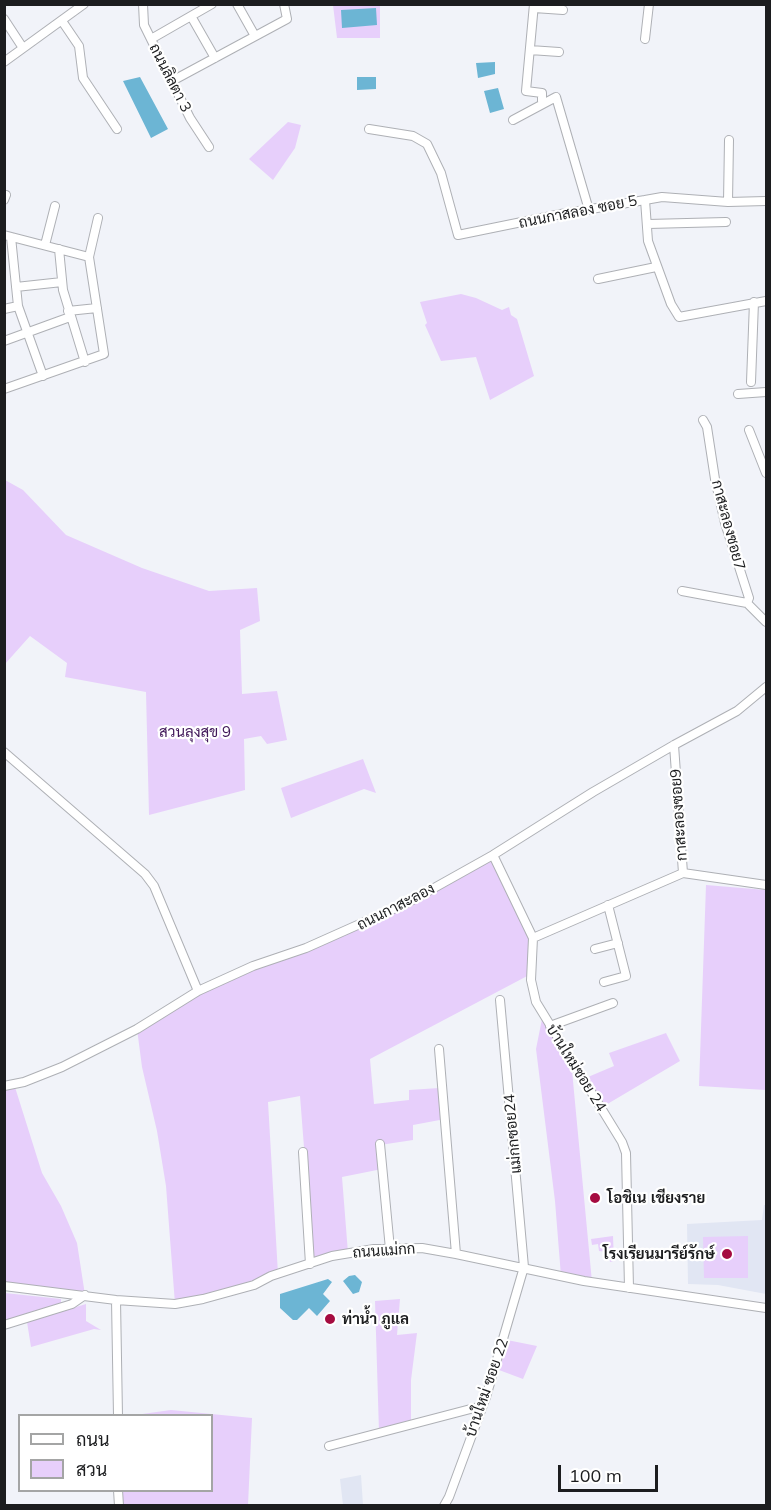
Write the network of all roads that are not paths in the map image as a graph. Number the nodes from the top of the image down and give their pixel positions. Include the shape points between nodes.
1 (84, 4) edge
2 (143, 4) edge
3 (212, 4) edge
4 (237, 4) edge
5 (284, 4) edge
6 (649, 4) edge
7 (534, 7) edge
8 (563, 10) dead end
9 (191, 16) junction
10 (4, 20) edge
11 (62, 21) junction
12 (255, 36) junction
13 (151, 39) junction
14 (645, 39) dead end
15 (24, 48) junction
16 (530, 50) junction
17 (559, 52) dead end
18 (215, 58) junction
19 (4, 62) edge
20 (172, 81) junction
21 (542, 101) dead end
22 (513, 120) dead end
23 (117, 129) dead end
24 (369, 129) dead end
25 (729, 140) dead end
26 (209, 147) dead end
27 (645, 200) junction
28 (766, 201) edge
29 (728, 202) junction
30 (55, 206) dead end
31 (589, 210) junction
32 (98, 218) dead end
33 (726, 222) dead end
34 (648, 224) junction
35 (8, 236) edge
36 (45, 245) junction
37 (59, 249) junction
38 (89, 257) junction
39 (656, 267) junction
40 (14, 271) junction
41 (4, 272) edge
42 (598, 279) dead end
43 (62, 282) junction
44 (16, 287) junction
45 (766, 301) edge
46 (754, 302) junction
47 (18, 306) junction
48 (97, 308) junction
49 (4, 309) edge
50 (69, 314) junction
51 (27, 333) junction
52 (4, 341) edge
53 (85, 362) junction
54 (43, 376) junction
55 (751, 382) dead end
56 (4, 389) edge
57 (766, 392) edge
58 (738, 394) dead end
59 (703, 420) dead end
60 (749, 430) dead end
61 (766, 473) edge
62 (682, 591) dead end
63 (747, 603) junction
64 (766, 622) edge
65 (766, 687) edge
66 (674, 745) junction
67 (4, 752) edge
68 (493, 855) junction
69 (683, 873) junction
70 (766, 885) edge
71 (608, 905) junction
72 (533, 938) junction
73 (618, 943) junction
74 (595, 949) dead end
75 (604, 982) dead end
76 (198, 991) junction
77 (500, 1000) dead end
78 (613, 1003) dead end
79 (550, 1026) junction
80 (439, 1049) dead end
81 (4, 1086) edge
82 (380, 1144) dead end
83 (303, 1152) dead end
84 (390, 1249) junction
85 (456, 1254) junction
86 (309, 1264) junction
87 (524, 1267) junction
88 (4, 1286) edge
89 (629, 1288) junction
90 (85, 1295) junction
91 (116, 1300) junction
92 (766, 1308) edge
93 (4, 1325) edge
94 (482, 1406) junction
95 (117, 1414) edge
96 (329, 1446) dead end
97 (444, 1506) edge

1 - 11 street
2 - 13 street, ถนนลิลตา 3 via 144,25
3 - 9 street
4 - 12 street
5 - 12 street via 287,19
6 - 14 street
7 - 8 street
7 - 16 street
9 - 13 street
9 - 18 street
10 - 15 street
11 - 15 street
11 - 23 street via 79,46 83,78
12 - 18 street
13 - 20 street, ถนนลิลตา 3
15 - 19 street
16 - 17 street
16 - 21 street via 526,91 542,93
18 - 20 street
20 - 26 street, ถนนลิลตา 3
22 - 31 street via 556,97
24 - 31 street, ถนนกาสลอง ซอย 5 via 413,136 427,144 441,173 458,235
25 - 29 street
27 - 29 street via 662,197
27 - 31 street, ถนนกาสลอง ซอย 5
27 - 34 street, ถนนกาสลอง ซอย 5
28 - 29 street
30 - 36 street
32 - 38 street
33 - 34 street
34 - 39 street, ถนนกาสลอง ซอย 5 via 648,241
35 - 36 street
35 - 40 street
36 - 37 street
37 - 38 street
37 - 43 street
38 - 48 street
39 - 42 street
39 - 46 street, ถนนกาสลอง ซอย 5 via 679,317
40 - 41 street
40 - 44 street
43 - 44 street
43 - 50 street
44 - 47 street
45 - 46 street, ถนนกาสลอง ซอย 5
46 - 55 street
47 - 49 street
47 - 51 street
48 - 50 street
48 - 53 street via 104,354
50 - 51 street
50 - 53 street
51 - 52 street
51 - 54 street
53 - 54 street
54 - 56 street
57 - 58 street
59 - 63 street, กาสะลองซอย7 via 725,523 749,598
60 - 61 street
62 - 63 street
63 - 64 street
65 - 66 street, ถนนกาสะลอง via 737,711
66 - 68 street, ถนนกาสะลอง
66 - 69 street, กาสะลองซอย9
67 - 76 street via 145,874 154,886
68 - 72 street, บ้านใหม่ซอย 24
68 - 76 street, ถนนกาสะลอง via 361,925
69 - 70 street, กาสะลองซอย9
69 - 71 street
71 - 72 street
71 - 73 street
72 - 79 street, บ้านใหม่ซอย 24 via 533,991
73 - 74 street
73 - 75 street via 626,976
76 - 81 street, ถนนกาสะลอง via 82,1058
77 - 87 street, แม่กกซอย24
78 - 79 street
79 - 89 street, บ้านใหม่ซอย 24 via 626,1153
80 - 85 street
82 - 84 street
83 - 86 street
84 - 85 street, ถนนแม่กก via 422,1248
84 - 86 street, ถนนแม่กก via 332,1256
85 - 87 street, ถนนแม่กก
86 - 91 street, ถนนแม่กก via 203,1299 176,1304
87 - 89 street, ถนนแม่กก
87 - 94 street, บ้านใหม่ ซอย 22
88 - 90 street, ถนนแม่กก
89 - 92 street, ถนนแม่กก
90 - 91 street, ถนนแม่กก
90 - 93 street via 72,1304
91 - 95 street
94 - 96 street
94 - 97 street, บ้านใหม่ ซอย 22

